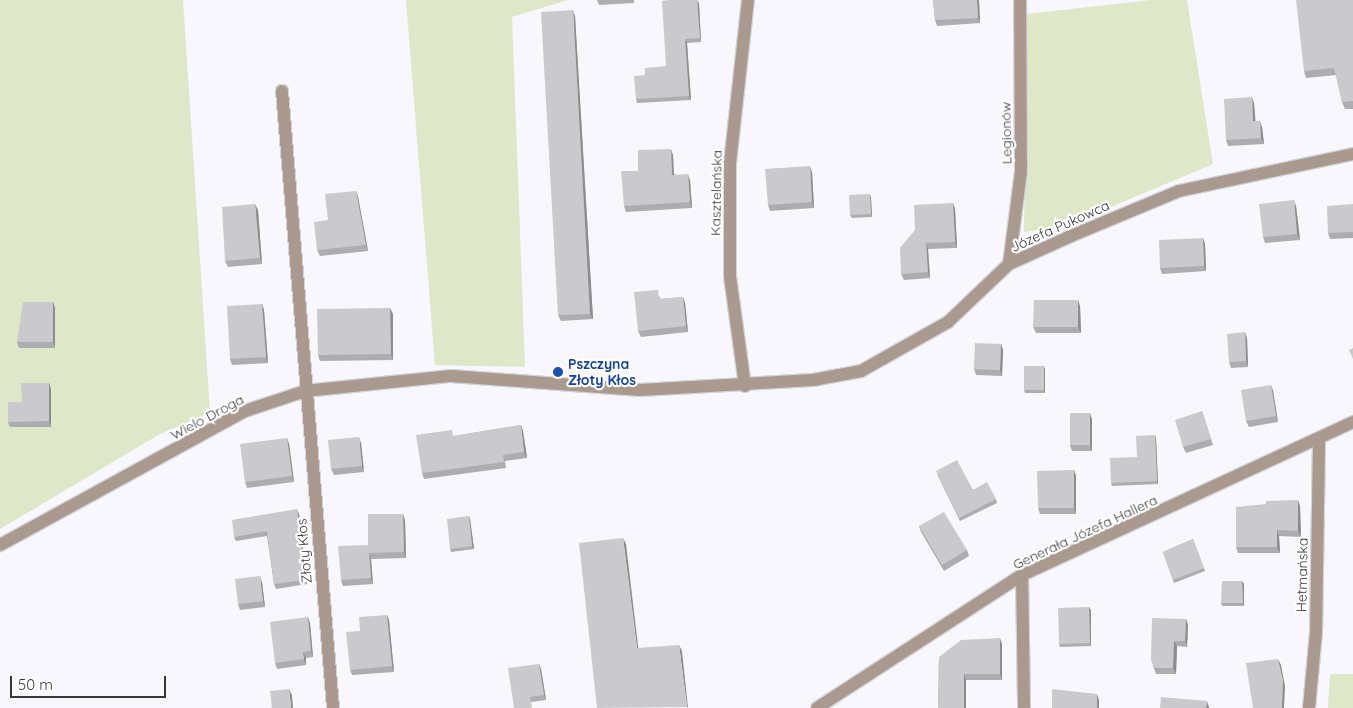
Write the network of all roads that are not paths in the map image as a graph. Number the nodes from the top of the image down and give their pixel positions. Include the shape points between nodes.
1 (748, 0) edge
2 (1020, 0) edge
3 (282, 91) dead end
4 (1353, 154) edge
5 (1009, 264) junction
6 (538, 382) joint
7 (745, 386) junction
8 (305, 391) junction
9 (1353, 422) edge
10 (1318, 442) junction
11 (0, 545) edge
12 (1022, 575) junction
13 (333, 708) edge
14 (817, 708) edge
15 (1024, 708) edge
16 (1309, 708) edge

1 - 7 street, Kasztelańska via 730,163 730,276
2 - 5 street, Legionów via 1021,172
3 - 8 street, Złoty Kłos
4 - 5 street, Józefa Pukowca via 1179,191
5 - 7 street, Józefa Pukowca via 948,322 862,371
6 - 7 street, Józefa Pukowca via 640,390
6 - 8 street, Wielo Droga via 416,377
8 - 11 street, Wielo Droga via 245,410
8 - 13 street, Złoty Kłos
9 - 10 street, Generała Józefa Hallera
10 - 12 street, Generała Józefa Hallera
10 - 16 street, Hetmańska via 1316,633
12 - 14 street, Generała Józefa Hallera
12 - 15 street

